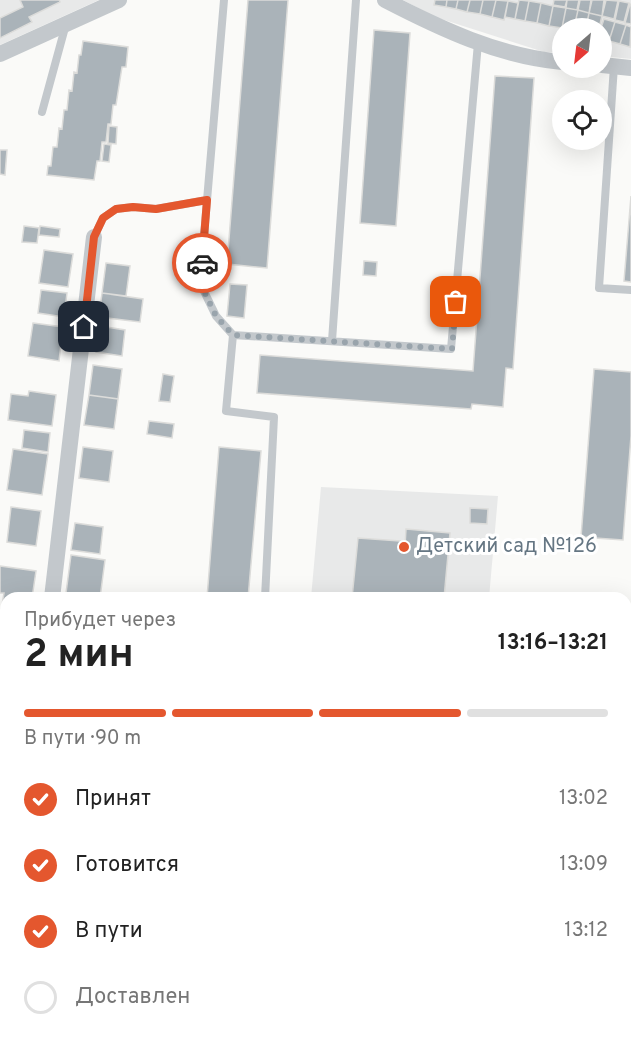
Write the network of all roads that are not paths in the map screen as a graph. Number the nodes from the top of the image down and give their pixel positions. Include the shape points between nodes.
1 (119, 0) edge
2 (224, 0) edge
3 (356, 0) edge
4 (385, 0) edge
5 (66, 24) junction
6 (478, 43) junction
7 (0, 54) edge
8 (552, 61) edge
9 (612, 66) edge
10 (631, 68) edge
11 (608, 78) edge
12 (42, 112) dead end
13 (207, 200) junction
14 (94, 237) joint
15 (631, 290) edge
16 (233, 335) junction
17 (332, 341) junction
18 (53, 592) edge
19 (265, 592) edge

1 - 5 street
2 - 13 lane
3 - 17 lane
4 - 6 street
5 - 7 street
5 - 12 lane
6 - 8 street
6 - 17 lane via 452,349
9 - 10 street
11 - 15 lane via 599,288
13 - 14 lane via 156,209 116,209 103,218
13 - 16 lane via 200,283 216,316
14 - 18 street
16 - 17 lane
16 - 19 lane via 226,411 274,417

